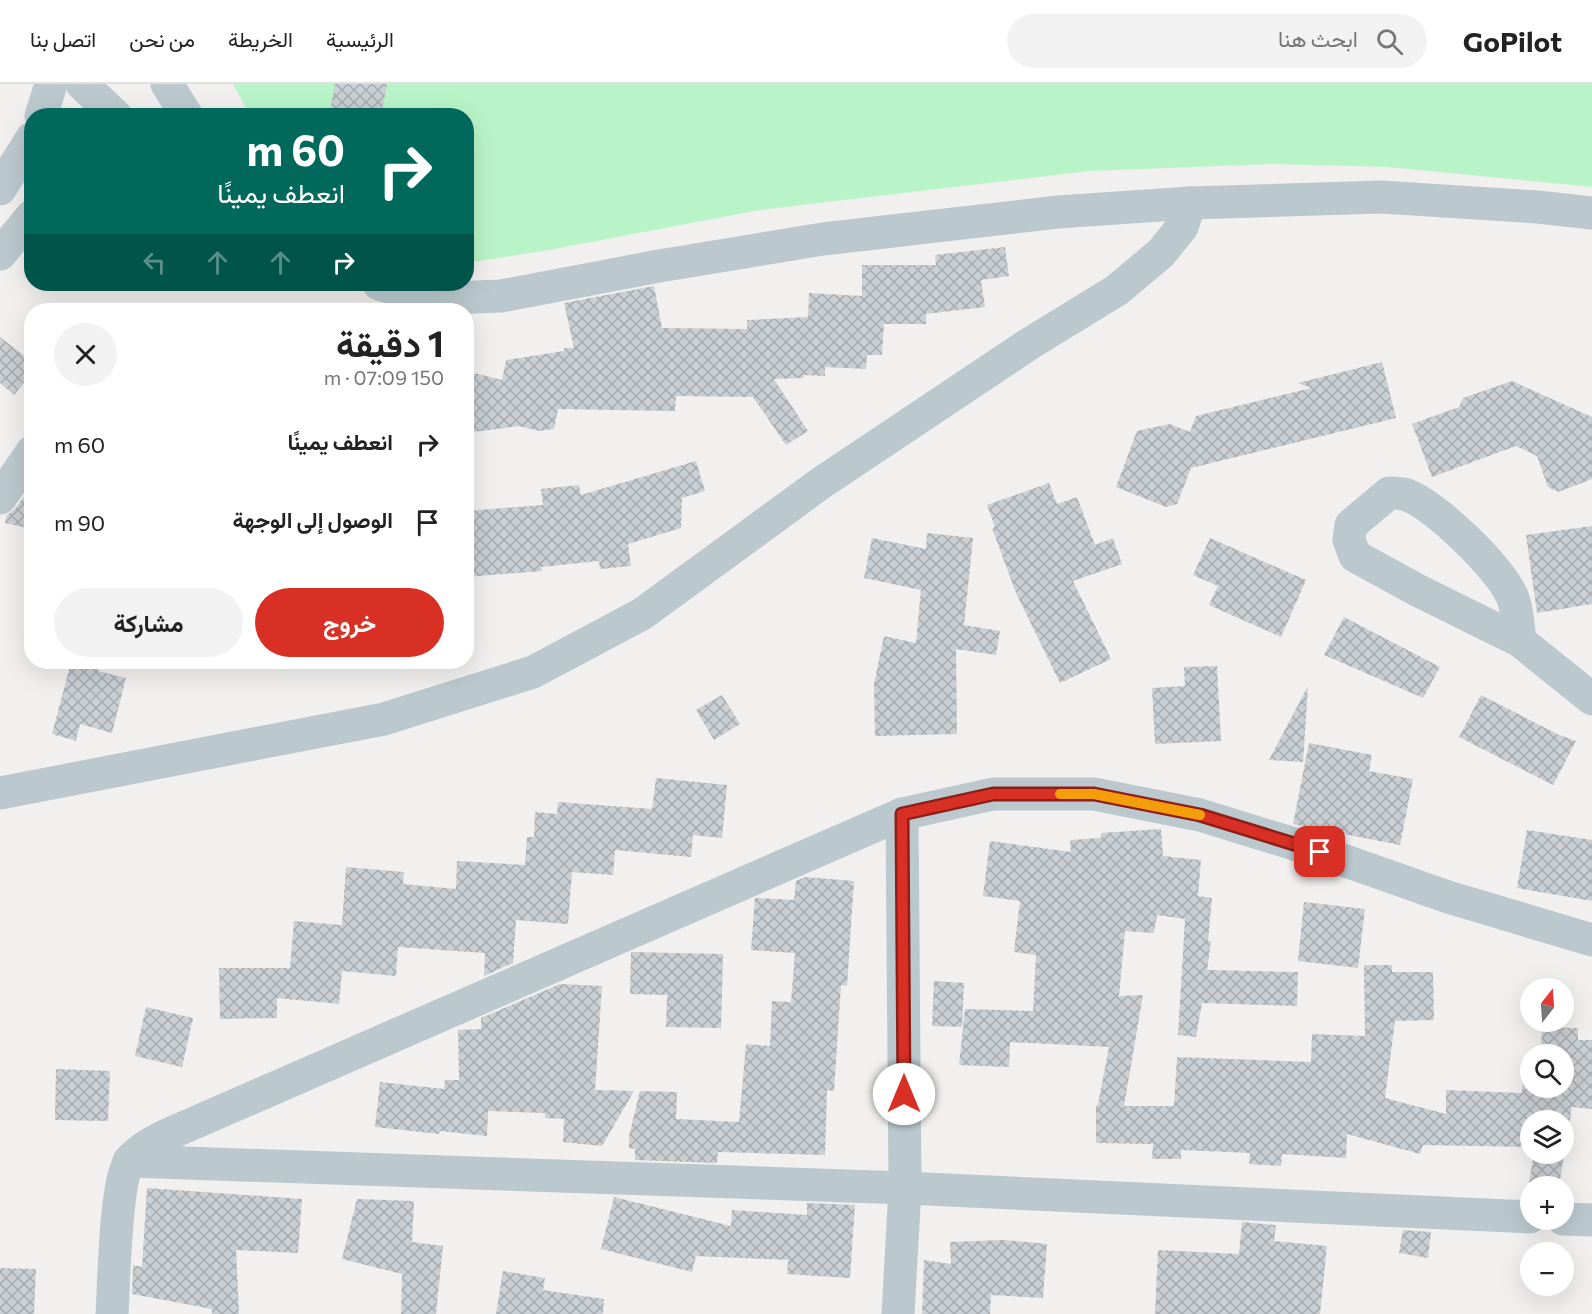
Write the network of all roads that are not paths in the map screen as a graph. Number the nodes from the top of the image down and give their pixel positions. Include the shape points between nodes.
1 (51, 84) edge
2 (167, 84) edge
3 (44, 108) edge
4 (181, 108) edge
5 (24, 151) edge
6 (0, 189) edge
7 (1190, 203) junction
8 (1592, 213) edge
9 (24, 226) edge
10 (0, 254) edge
11 (393, 291) edge
12 (418, 303) edge
13 (440, 303) edge
14 (24, 464) edge
15 (0, 498) edge
16 (1520, 641) junction
17 (1592, 699) edge
18 (0, 793) edge
19 (902, 814) junction
20 (1592, 940) edge
21 (129, 1161) junction
22 (905, 1188) junction
23 (1520, 1217) edge
24 (1574, 1219) edge
25 (1592, 1220) edge
26 (112, 1314) edge
27 (898, 1314) edge

1 - 3 street
2 - 4 street
5 - 6 street
7 - 8 street via 1381,197
7 - 13 street via 1059,212 823,239 501,296
7 - 18 street via 1182,227 1161,254 1117,290 821,483 642,614 533,672 384,719
9 - 10 street
11 - 12 street
14 - 15 street
16 - 16 street via 1354,556 1349,540 1351,525 1389,493 1419,500 1466,538 1504,580 1514,599
16 - 17 street
19 - 20 street via 993,794 1094,794 1200,815
19 - 21 street via 169,1134
19 - 22 street
21 - 22 street
21 - 26 street via 120,1190
22 - 23 street
22 - 27 street
24 - 25 street

